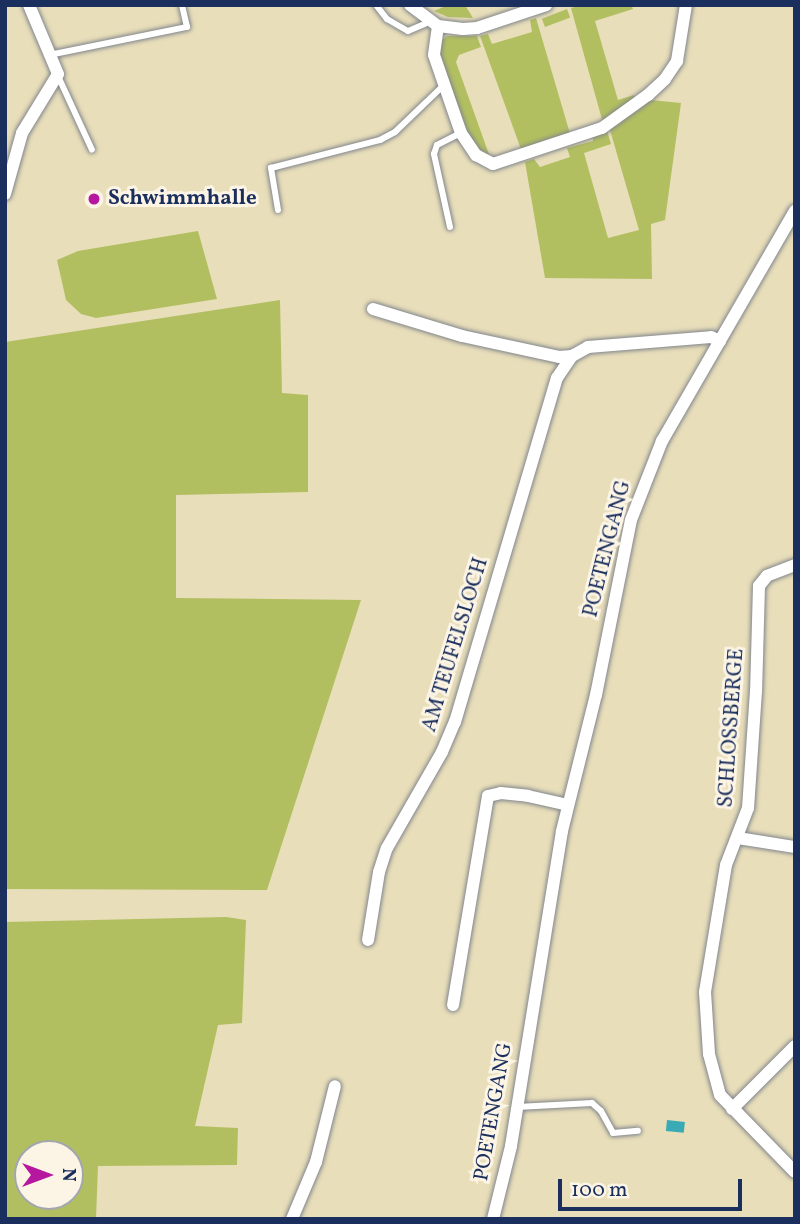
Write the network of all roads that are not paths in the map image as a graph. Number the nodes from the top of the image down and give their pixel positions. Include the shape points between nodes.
1 (29, 5) edge
2 (182, 5) edge
3 (376, 5) edge
4 (410, 5) edge
5 (546, 5) edge
6 (686, 5) edge
7 (434, 24) junction
8 (48, 55) junction
9 (58, 74) junction
10 (444, 85) junction
11 (461, 133) junction
12 (92, 150) dead end
13 (5, 194) edge
14 (278, 210) dead end
15 (795, 211) edge
16 (450, 227) dead end
17 (373, 309) dead end
18 (720, 341) junction
19 (572, 356) junction
20 (795, 565) edge
21 (568, 805) junction
22 (738, 838) junction
23 (795, 847) edge
24 (368, 940) dead end
25 (453, 1005) dead end
26 (795, 1046) edge
27 (335, 1086) dead end
28 (515, 1107) junction
29 (732, 1109) junction
30 (638, 1130) dead end
31 (795, 1172) edge
32 (292, 1219) edge
33 (493, 1219) edge

1 - 8 street
2 - 8 lane via 187,27
3 - 7 lane via 384,17 406,31
4 - 7 street
5 - 7 street via 477,28
6 - 11 street via 681,47 672,71 605,127 491,164 472,152
7 - 10 street via 433,51
8 - 9 street
9 - 12 lane
9 - 13 street via 22,133
10 - 11 street
10 - 14 lane via 395,132 380,140 271,169
11 - 16 lane via 437,145 433,155
15 - 18 street, POETENGANG
17 - 19 street via 462,336
18 - 19 street via 712,337 588,347
18 - 21 street, POETENGANG via 662,441 639,493
19 - 24 street, AM TEUFELSLOCH via 557,378 455,722 387,848
20 - 22 street, SCHLOSSBERGE via 767,576 759,586 749,796
21 - 25 street via 528,796 488,796
21 - 28 street, POETENGANG
22 - 23 street
22 - 29 street, SCHLOSSBERGE via 725,868 705,992 712,1070 719,1093
26 - 29 street
27 - 32 street via 316,1162
28 - 30 lane via 592,1103 613,1133
28 - 33 street, POETENGANG via 511,1146
29 - 31 street, SCHLOSSBERGE

